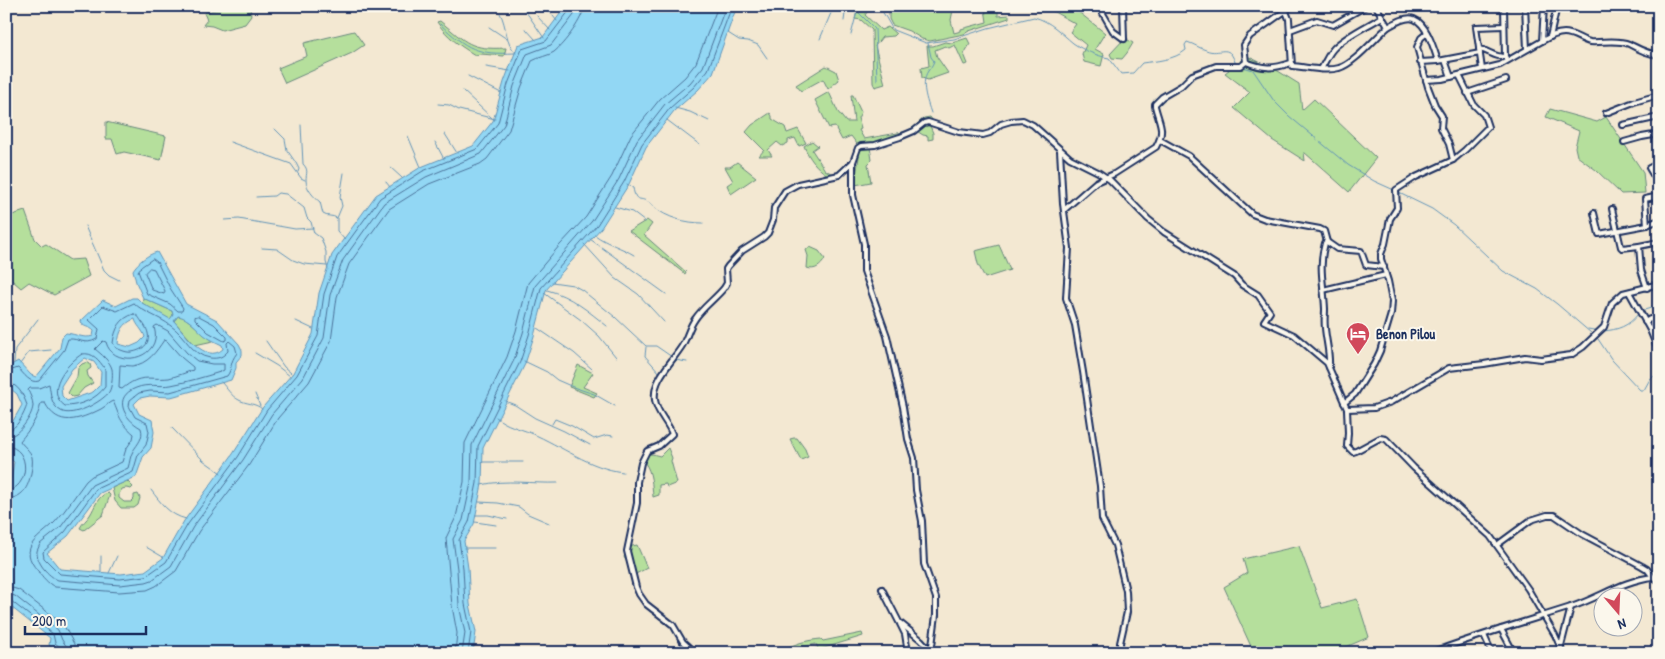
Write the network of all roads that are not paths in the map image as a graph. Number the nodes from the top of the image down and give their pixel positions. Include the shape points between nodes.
1 (1100, 6) edge
2 (1123, 6) edge
3 (1284, 6) edge
4 (1292, 6) edge
5 (1366, 6) edge
6 (1376, 6) edge
7 (1504, 6) edge
8 (1525, 6) edge
9 (1544, 6) edge
10 (1557, 6) edge
11 (1287, 11) junction
12 (1382, 17) junction
13 (1504, 26) junction
14 (1388, 27) junction
15 (1290, 30) junction
16 (1428, 33) junction
17 (1550, 37) junction
18 (1542, 41) junction
19 (1527, 48) junction
20 (1480, 51) junction
21 (1659, 55) edge
22 (1506, 58) junction
23 (1445, 60) junction
24 (1438, 61) junction
25 (1246, 62) junction
26 (1420, 62) junction
27 (1291, 63) junction
28 (1321, 69) junction
29 (1482, 69) junction
30 (1459, 75) junction
31 (1451, 77) junction
32 (1426, 80) junction
33 (1506, 80) dead end
34 (1467, 93) junction
35 (1659, 95) edge
36 (1606, 113) dead end
37 (1659, 117) edge
38 (1623, 125) dead end
39 (1659, 134) edge
40 (1160, 140) junction
41 (1624, 142) dead end
42 (1060, 150) junction
43 (1453, 160) junction
44 (853, 162) junction
45 (1659, 164) edge
46 (1107, 177) junction
47 (1659, 180) edge
48 (1659, 196) edge
49 (1612, 209) dead end
50 (1064, 210) junction
51 (1594, 213) dead end
52 (1659, 220) edge
53 (1647, 225) junction
54 (1618, 230) junction
55 (1326, 242) junction
56 (1659, 242) edge
57 (1639, 246) junction
58 (1384, 267) junction
59 (1386, 275) junction
60 (1659, 284) edge
61 (1647, 288) junction
62 (1323, 290) junction
63 (1628, 292) junction
64 (1659, 320) edge
65 (1645, 322) junction
66 (1659, 352) edge
67 (1329, 366) junction
68 (1344, 403) junction
69 (1347, 409) junction
70 (1497, 545) junction
71 (1653, 577) junction
72 (1659, 581) edge
73 (882, 589) dead end
74 (1571, 607) junction
75 (1544, 614) junction
76 (899, 622) junction
77 (1501, 629) junction
78 (1484, 635) junction
79 (1561, 646) junction
80 (1442, 651) edge
81 (932, 652) edge
82 (695, 653) edge
83 (908, 653) edge
84 (1121, 653) edge
85 (1430, 653) edge
86 (1492, 653) edge
87 (1514, 653) edge
88 (1564, 653) edge

1 - 2 street via 1113,31 1124,39
3 - 11 street
4 - 11 street
5 - 15 street via 1336,24 1317,20
6 - 12 street
7 - 13 street
8 - 19 street
9 - 18 street
10 - 17 street
11 - 15 street
11 - 25 street via 1250,36 1244,45
12 - 14 street
12 - 28 street via 1339,44
13 - 20 street via 1476,28
13 - 22 street
14 - 16 street via 1413,19
14 - 28 street via 1346,65 1337,69
15 - 27 street
16 - 24 street
16 - 26 street via 1416,47
17 - 18 street
17 - 21 street via 1564,33 1592,42 1626,44
18 - 19 street
19 - 22 street
20 - 22 street
20 - 23 street
20 - 29 street
22 - 29 street via 1500,65
23 - 24 street
23 - 31 street
24 - 26 street
25 - 27 street via 1261,68
25 - 40 street via 1240,67 1212,66 1192,75 1182,86 1159,100 1155,104 1162,126
26 - 32 street
27 - 28 street via 1292,66
29 - 30 street
30 - 31 street
30 - 34 street
31 - 32 street
32 - 43 street via 1442,116 1441,128 1452,150
33 - 34 street
34 - 43 street via 1484,115 1488,127
35 - 36 street
37 - 38 street
39 - 41 street
40 - 46 street via 1153,150
40 - 55 street via 1189,156 1252,214 1320,229 1324,231
42 - 44 street via 1023,120 1001,124 983,135 959,132 928,122 914,132 875,145 861,146
42 - 46 street
42 - 50 street
43 - 58 street via 1396,190 1397,208 1390,219 1381,254
44 - 81 street via 852,195 864,244 864,271 887,336 914,458 924,532 924,564 936,598
44 - 82 street via 839,174 798,184 783,193 774,208 768,233 742,250 728,266 724,288 695,318 656,386 657,408 672,434 647,452 641,463 627,551 639,594 646,604 673,625 683,642
45 - 47 street via 1649,167
46 - 50 street via 1092,185
46 - 67 street via 1148,220 1258,295 1270,312 1264,321 1294,335
48 - 53 street via 1645,199
49 - 54 street
50 - 84 street via 1068,248 1066,298 1075,325 1083,372 1102,519 1115,545 1126,592
51 - 54 street via 1599,234
52 - 53 street
53 - 54 street
54 - 57 street via 1622,248
55 - 58 street via 1336,249 1361,251 1366,265
55 - 62 street via 1321,266
56 - 57 street
57 - 61 street via 1641,270
58 - 59 street
59 - 62 street
59 - 68 street via 1392,309 1380,351 1364,381
60 - 61 street
61 - 63 street
62 - 67 street
63 - 65 street
63 - 69 street via 1612,304 1604,327 1571,355 1541,359 1524,357 1450,368 1391,402 1374,408
64 - 65 street
65 - 66 street
67 - 68 street
68 - 69 street
69 - 70 street via 1347,446 1353,452 1380,438 1386,439
70 - 71 street via 1531,520 1554,515 1647,569
70 - 75 street
71 - 72 street
71 - 74 street via 1634,580
73 - 76 street
74 - 75 street
74 - 79 street
75 - 77 street
75 - 79 street
76 - 81 street
76 - 83 street
77 - 78 street
77 - 87 street
78 - 80 street
78 - 86 street
79 - 88 street
80 - 85 street

